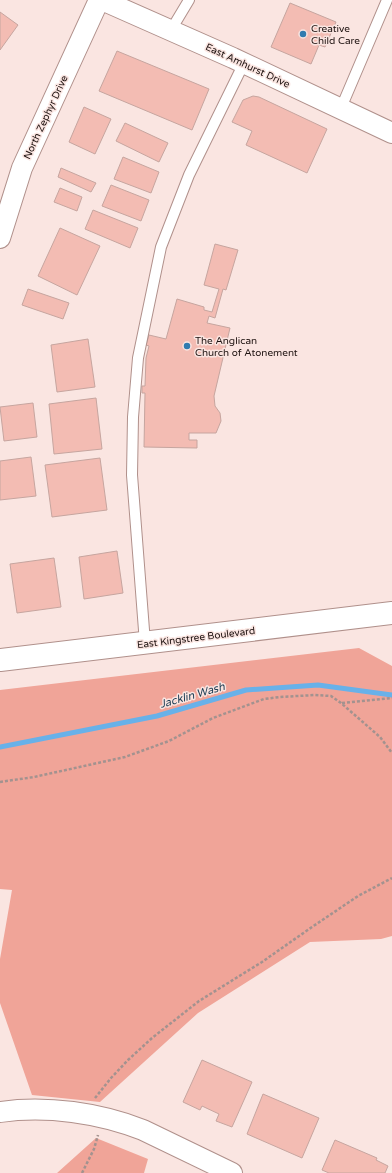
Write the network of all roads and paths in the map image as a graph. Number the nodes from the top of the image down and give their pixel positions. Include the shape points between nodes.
1 (101, 0) edge
2 (189, 0) edge
3 (388, 0) edge
4 (171, 30) junction
5 (244, 63) junction
6 (341, 108) junction
7 (390, 128) edge
8 (0, 238) edge
9 (392, 613) edge
10 (145, 643) junction
11 (0, 660) edge
12 (392, 698) edge
13 (342, 703) junction
14 (392, 753) edge
15 (0, 782) edge
16 (392, 878) edge
17 (0, 1112) edge
18 (96, 1116) junction
19 (82, 1173) edge
20 (232, 1173) edge

1 - 4 street, East Amhurst Drive
1 - 8 street, North Zephyr Drive via 22,168
2 - 4 lane
3 - 6 lane
4 - 5 street, East Amhurst Drive
5 - 6 street, East Amhurst Drive
5 - 10 lane via 189,175 160,247 138,358 132,475
6 - 7 street, East Amhurst Drive
9 - 10 street, East Kingstree Boulevard
10 - 11 street, East Kingstree Boulevard
12 - 13 path
13 - 14 path via 380,737
13 - 15 path via 331,696 316,695 264,699 213,718 169,741 125,757
16 - 18 path via 358,896 262,962 199,1001 152,1038 96,1096
17 - 18 street via 57,1110
18 - 19 path via 99,1136
18 - 20 street via 129,1124

